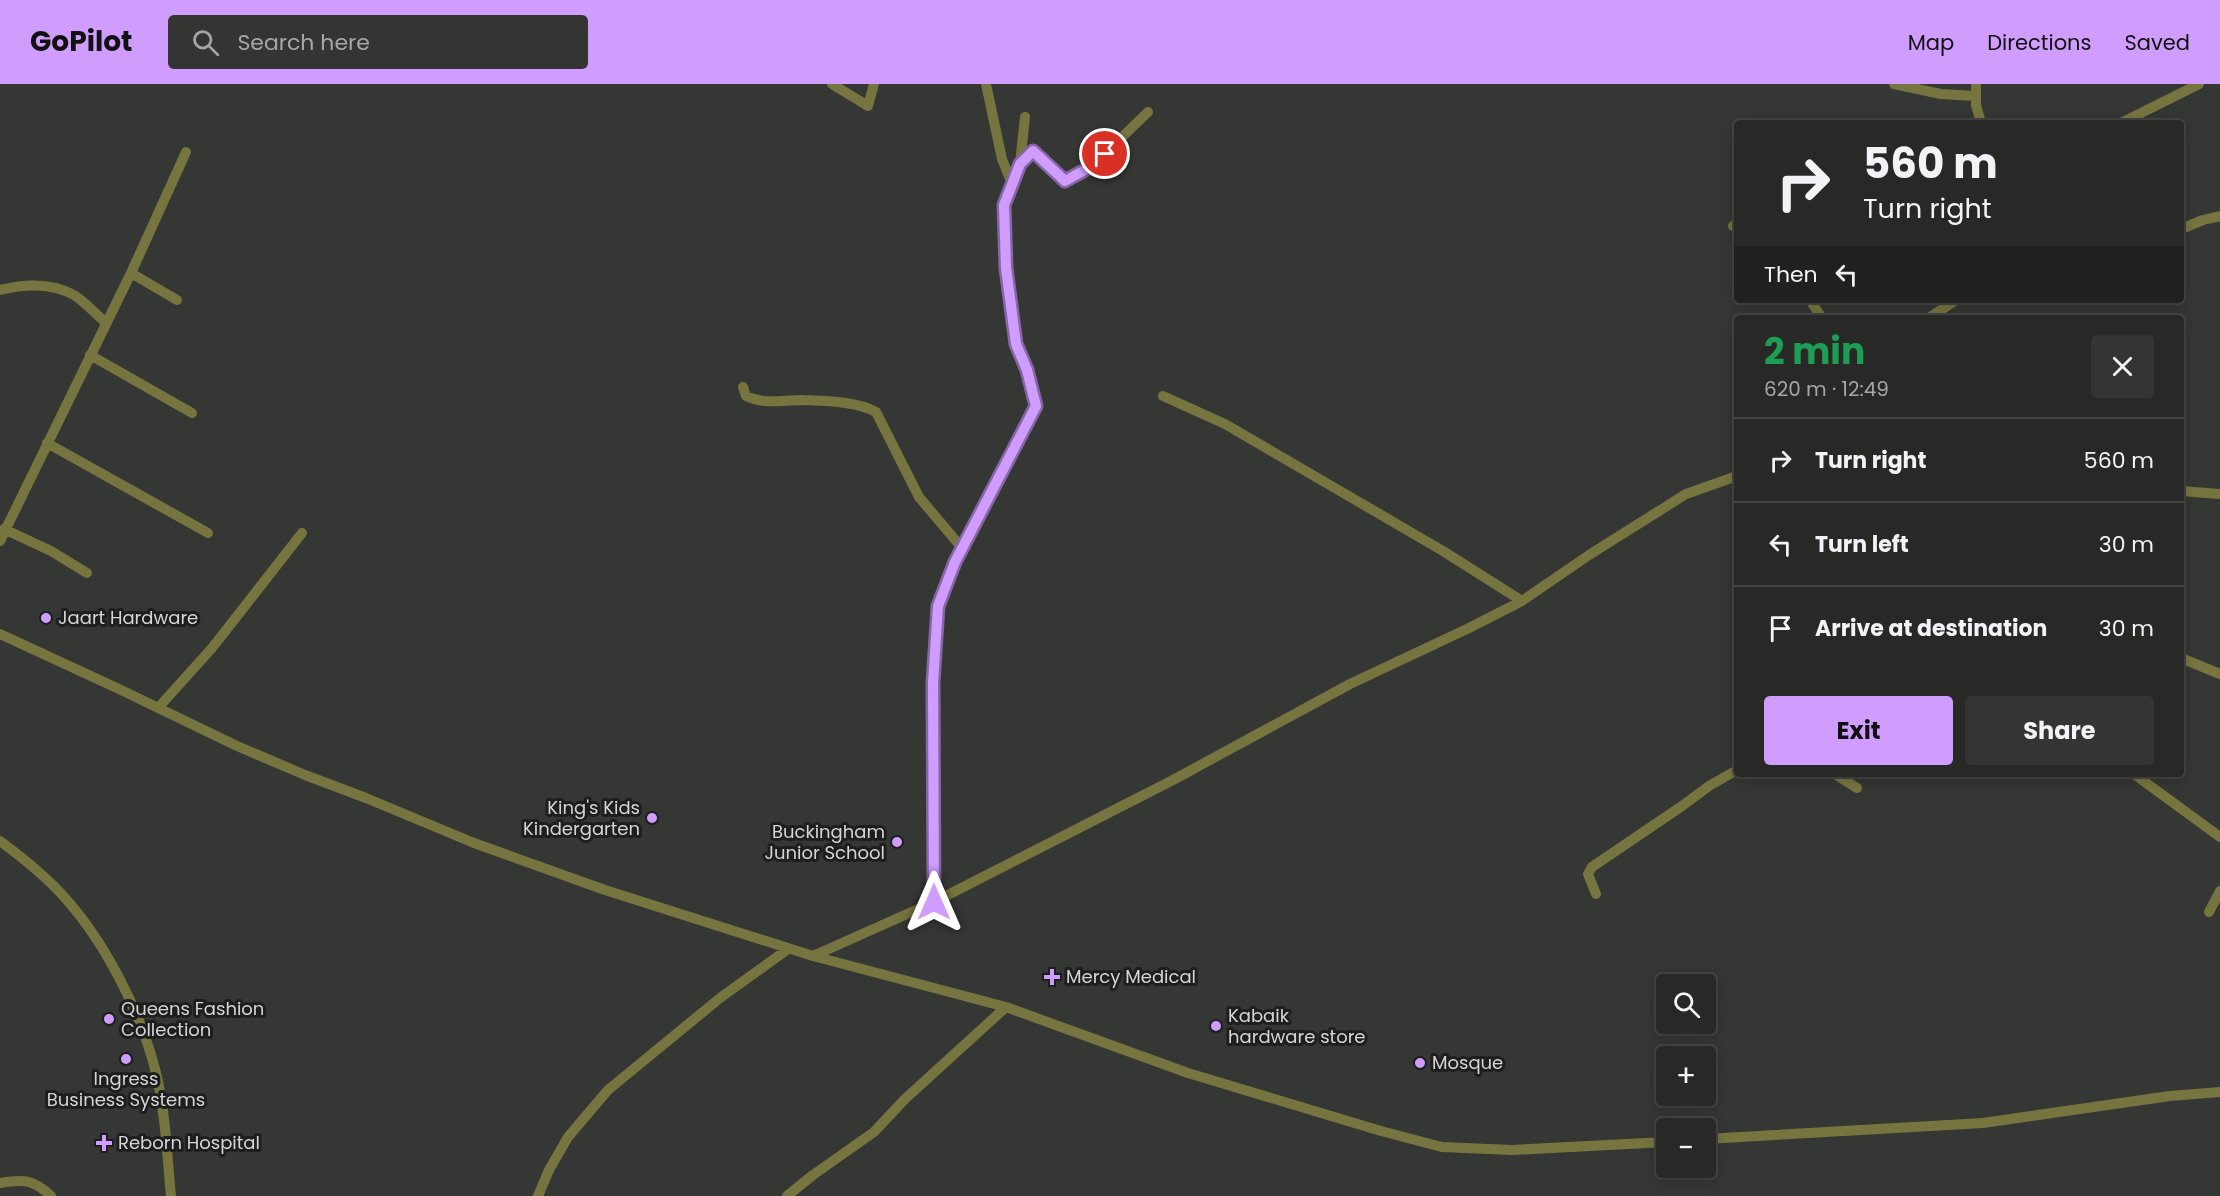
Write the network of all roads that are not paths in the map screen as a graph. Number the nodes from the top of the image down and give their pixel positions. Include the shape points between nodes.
1 (832, 84) edge
2 (874, 84) edge
3 (986, 84) edge
4 (1894, 84) edge
5 (1976, 84) edge
6 (2199, 84) edge
7 (1975, 96) junction
8 (1148, 112) dead end
9 (1025, 117) dead end
10 (1980, 120) edge
11 (2127, 120) edge
12 (186, 152) dead end
13 (1020, 164) junction
14 (1012, 184) junction
15 (2220, 216) edge
16 (2184, 228) edge
17 (131, 273) junction
18 (0, 290) edge
19 (177, 300) dead end
20 (1952, 303) edge
21 (1934, 315) edge
22 (106, 323) junction
23 (90, 356) junction
24 (743, 387) dead end
25 (1163, 396) dead end
26 (192, 413) dead end
27 (47, 443) junction
28 (1734, 477) edge
29 (2184, 491) edge
30 (2220, 494) edge
31 (4, 528) junction
32 (208, 533) dead end
33 (302, 534) dead end
34 (0, 541) edge
35 (962, 548) junction
36 (87, 573) dead end
37 (1522, 601) junction
38 (0, 634) edge
39 (2184, 659) edge
40 (2220, 674) edge
41 (158, 708) junction
42 (1734, 772) edge
43 (1839, 777) edge
44 (2138, 777) edge
45 (1857, 788) dead end
46 (2220, 837) edge
47 (0, 841) edge
48 (2220, 891) edge
49 (1596, 894) dead end
50 (934, 902) junction
51 (2209, 912) dead end
52 (788, 948) junction
53 (813, 956) junction
54 (1006, 1007) junction
55 (2220, 1092) edge
56 (1716, 1138) edge
57 (1656, 1143) edge
58 (0, 1183) edge
59 (51, 1196) edge
60 (171, 1196) edge
61 (538, 1196) edge
62 (787, 1196) edge

1 - 2 street via 868,106
3 - 14 street via 1002,159
4 - 7 street via 1941,94
5 - 7 street
6 - 11 street
7 - 10 street
8 - 13 street via 1092,166 1065,181 1033,151
9 - 13 street
12 - 17 street
13 - 14 street
14 - 35 street via 1004,205 1006,268 1016,344 1036,406
15 - 16 street
17 - 19 street
17 - 22 street
18 - 22 street via 41,285 73,295
20 - 21 street
22 - 23 street
23 - 26 street
23 - 27 street
24 - 35 street via 746,396 757,401 836,403 876,412 919,497
25 - 37 street via 1225,424
27 - 31 street
27 - 32 street
28 - 37 street via 1686,494
29 - 30 street
31 - 34 street
31 - 36 street
33 - 41 street via 212,648
35 - 50 street via 938,606 933,683
37 - 50 street via 1350,684
38 - 41 street
39 - 40 street
41 - 52 street via 304,775 474,843 605,890
42 - 49 street via 1592,867 1588,874
43 - 45 street
44 - 46 street
47 - 60 street via 66,899 119,978 158,1079
48 - 51 street
50 - 53 street
52 - 53 street
52 - 61 street via 608,1090 568,1137
53 - 54 street
54 - 57 street via 1188,1073 1442,1147 1512,1150
54 - 62 street via 874,1132
55 - 56 street via 1983,1123
58 - 59 street via 20,1179 33,1182

